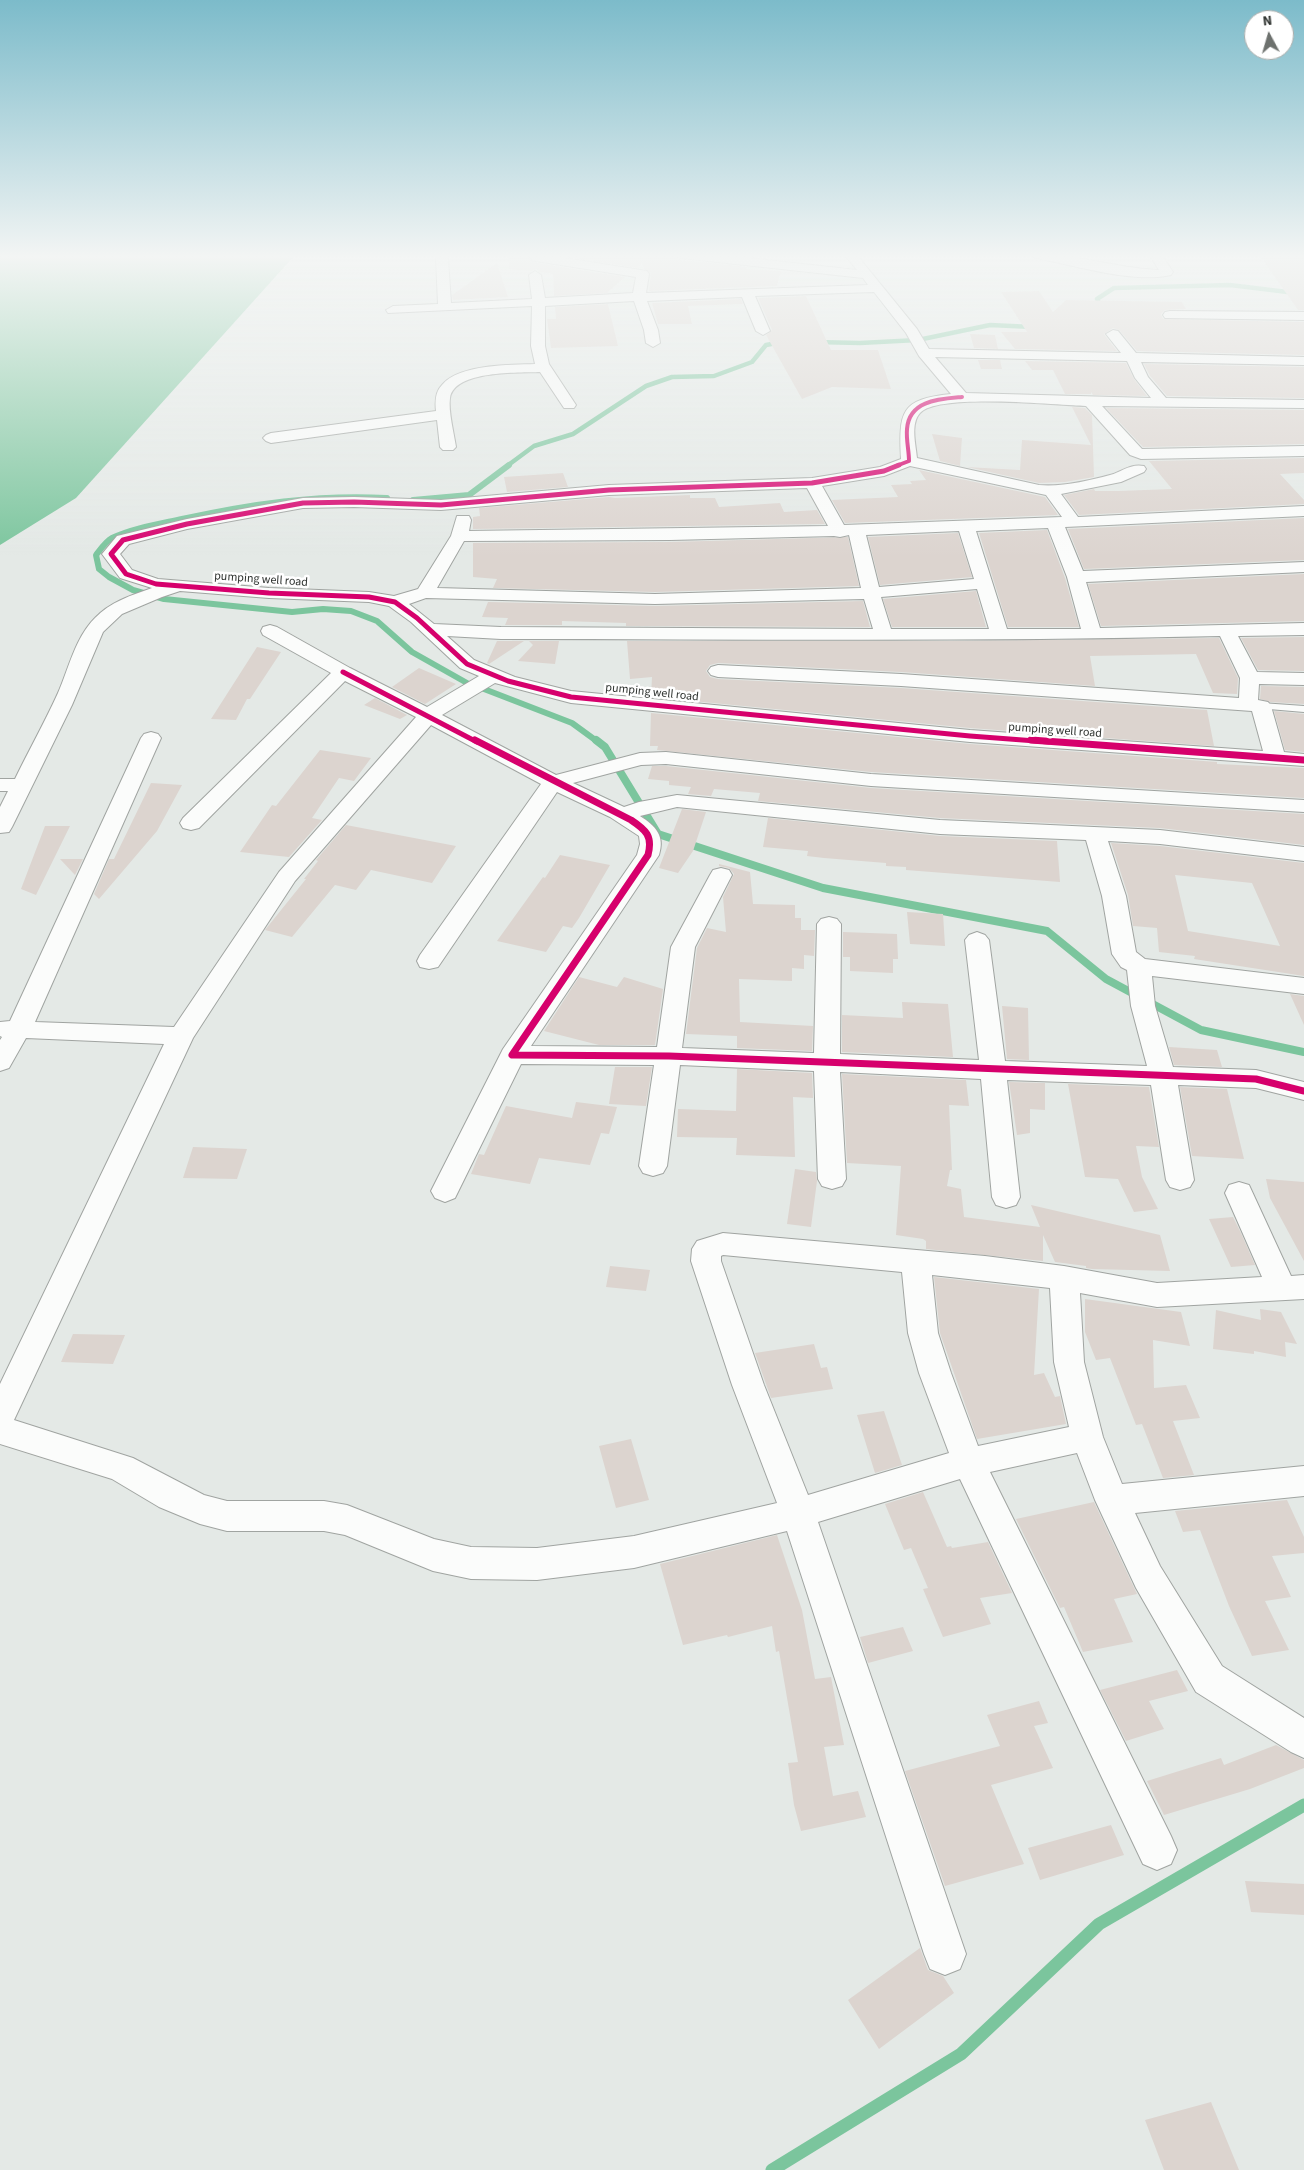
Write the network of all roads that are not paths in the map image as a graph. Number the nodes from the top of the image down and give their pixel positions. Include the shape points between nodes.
1 (541, 355) edge
2 (927, 355) edge
3 (1106, 355) edge
4 (1132, 356) junction
5 (1304, 361) edge
6 (544, 368) junction
7 (962, 397) junction
8 (1090, 402) junction
9 (1162, 403) junction
10 (1304, 404) edge
11 (569, 405) dead end
12 (445, 414) junction
13 (271, 438) dead end
14 (448, 447) dead end
15 (1304, 451) edge
16 (909, 462) junction
17 (1138, 469) dead end
18 (812, 483) junction
19 (1051, 491) junction
20 (468, 502) junction
21 (1304, 511) edge
22 (1074, 523) junction
23 (1055, 524) junction
24 (966, 526) junction
25 (849, 532) junction
26 (459, 536) junction
27 (1304, 567) edge
28 (1076, 577) junction
29 (985, 584) junction
30 (179, 586) junction
31 (425, 593) junction
32 (871, 593) junction
33 (395, 602) junction
34 (428, 629) junction
35 (1304, 629) edge
36 (270, 631) dead end
37 (1226, 631) junction
38 (1092, 634) junction
39 (884, 635) junction
40 (1000, 635) junction
41 (718, 671) dead end
42 (343, 672) junction
43 (494, 675) junction
44 (1250, 678) junction
45 (1304, 679) edge
46 (1255, 705) junction
47 (1304, 709) edge
48 (429, 715) junction
49 (151, 738) dead end
50 (1275, 758) junction
51 (1304, 760) edge
52 (553, 782) junction
53 (0, 785) edge
54 (22, 785) junction
55 (677, 801) joint
56 (1304, 806) edge
57 (632, 812) junction
58 (191, 823) dead end
59 (0, 827) edge
60 (1095, 834) junction
61 (1304, 854) edge
62 (721, 875) dead end
63 (829, 924) dead end
64 (977, 940) dead end
65 (428, 961) dead end
66 (1139, 966) junction
67 (1304, 986) edge
68 (10, 1029) edge
69 (182, 1036) junction
70 (512, 1056) junction
71 (669, 1056) junction
72 (0, 1062) edge
73 (826, 1062) junction
74 (993, 1070) junction
75 (1164, 1076) junction
76 (1304, 1091) edge
77 (653, 1166) dead end
78 (832, 1179) dead end
79 (1180, 1180) dead end
80 (444, 1192) dead end
81 (1239, 1193) dead end
82 (1006, 1197) dead end
83 (916, 1262) junction
84 (1064, 1278) junction
85 (1293, 1287) edge
86 (0, 1417) edge
87 (0, 1430) edge
88 (1087, 1437) junction
89 (968, 1462) junction
90 (1304, 1481) edge
91 (1112, 1500) junction
92 (798, 1513) junction
93 (1304, 1739) edge
94 (1157, 1850) dead end
95 (945, 1954) dead end

1 - 6 street
2 - 7 street
3 - 4 street
4 - 5 street
4 - 9 street via 1142,378
6 - 11 street
6 - 12 street via 494,371 459,378 448,384 443,396
7 - 8 street
7 - 16 street via 924,402 916,409 908,421
8 - 9 street
8 - 15 street via 1135,452 1141,454
9 - 10 street
12 - 13 street
12 - 14 street
16 - 18 street, pumping well road via 884,471
16 - 19 street
17 - 19 street via 1115,479
18 - 20 street, pumping well road via 609,490
18 - 25 street
19 - 22 street
20 - 26 street
20 - 30 street, pumping well road via 441,505 303,503 196,522 123,540 111,554 126,574 156,584
21 - 22 street
22 - 23 street
23 - 24 street
23 - 28 street
24 - 25 street
24 - 29 street
25 - 26 street via 628,537
25 - 32 street
26 - 31 street
27 - 28 street
28 - 38 street
29 - 32 street
29 - 40 street
30 - 33 street, pumping well road via 369,597
30 - 54 street via 134,601 100,623
31 - 32 street via 655,600
31 - 33 street
32 - 39 street
33 - 34 street, pumping well road
34 - 39 street via 502,634
34 - 43 street, pumping well road via 467,664
35 - 37 street
36 - 42 street
37 - 38 street
37 - 44 street
38 - 40 street
39 - 40 street
41 - 46 street via 901,680
42 - 48 street
42 - 58 street
43 - 48 street
43 - 50 street, pumping well road via 571,697 970,736
44 - 45 street
44 - 46 street
46 - 47 lane
46 - 50 street
48 - 52 street
48 - 69 street via 287,877
49 - 68 street
50 - 51 street, pumping well road
52 - 56 street via 640,759 666,758 872,780
52 - 57 street
52 - 65 street
53 - 54 street
54 - 59 street
55 - 57 street
55 - 60 street via 940,826
57 - 70 street via 648,832 648,855
60 - 61 street via 1160,837
60 - 66 street via 1114,896 1124,954
62 - 71 street via 683,947
63 - 73 street
64 - 74 street
66 - 67 street
66 - 75 street via 1143,999
68 - 69 street
68 - 72 street
69 - 86 street
70 - 71 street
70 - 80 street
71 - 73 street
71 - 77 street
73 - 74 street
73 - 78 street
74 - 75 street
74 - 82 street
75 - 76 street via 1256,1079
75 - 79 street
81 - 85 street
83 - 84 street
83 - 89 street via 923,1333
83 - 92 street via 723,1244 707,1249 706,1261 748,1385
84 - 85 street via 1157,1295
84 - 88 street via 1069,1362
87 - 92 street via 121,1468 200,1509 227,1516 324,1516 347,1520 434,1555 471,1563 537,1564 634,1552
88 - 89 street
88 - 91 street
89 - 92 street
89 - 94 street
90 - 91 street
91 - 93 street via 1148,1577 1209,1678
92 - 95 street

